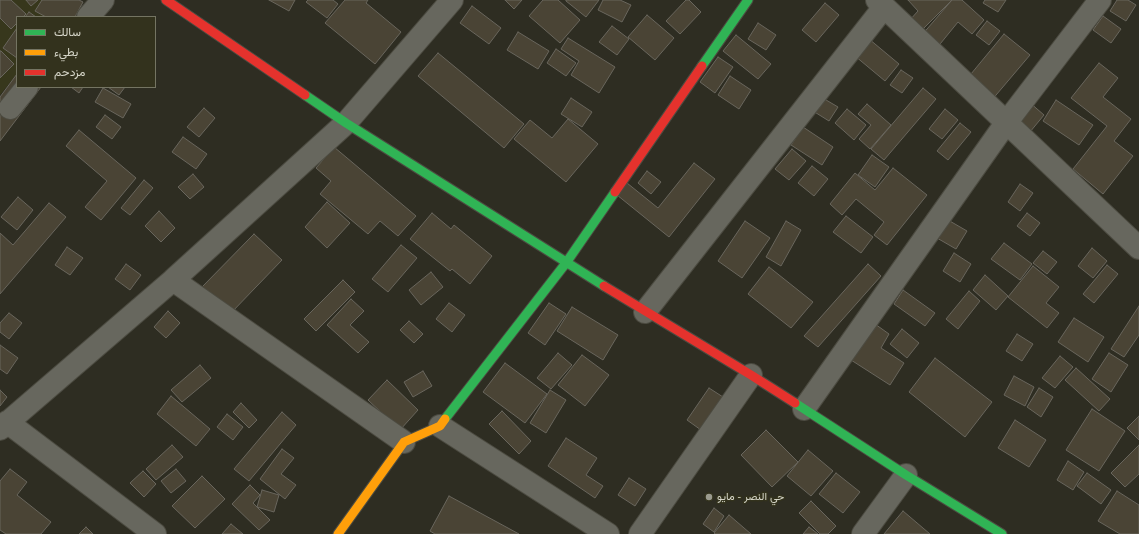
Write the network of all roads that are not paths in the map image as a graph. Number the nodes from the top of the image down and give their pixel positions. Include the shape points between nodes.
1 (103, 0) edge
2 (166, 0) edge
3 (452, 0) edge
4 (748, 0) edge
5 (1100, 0) edge
6 (880, 3) edge
7 (89, 16) edge
8 (27, 88) edge
9 (10, 108) dead end
10 (346, 123) junction
11 (1006, 123) junction
12 (1139, 248) edge
13 (566, 263) junction
14 (173, 280) junction
15 (645, 312) junction
16 (752, 375) junction
17 (804, 409) junction
18 (4, 426) edge
19 (440, 426) junction
20 (404, 442) junction
21 (906, 475) junction
22 (155, 534) edge
23 (338, 534) edge
24 (608, 534) edge
25 (640, 534) edge
26 (863, 534) edge
27 (1002, 534) edge

1 - 7 street
2 - 10 street
3 - 10 street
4 - 13 street
5 - 11 street
6 - 11 street
6 - 15 street
8 - 9 street
10 - 13 street
10 - 14 street
11 - 12 street
11 - 17 street
13 - 15 street
13 - 19 street
14 - 18 street
14 - 20 street
15 - 16 street
16 - 17 street
16 - 25 street
17 - 21 street
18 - 22 street
19 - 20 street
19 - 24 street
20 - 23 street
21 - 26 street
21 - 27 street

